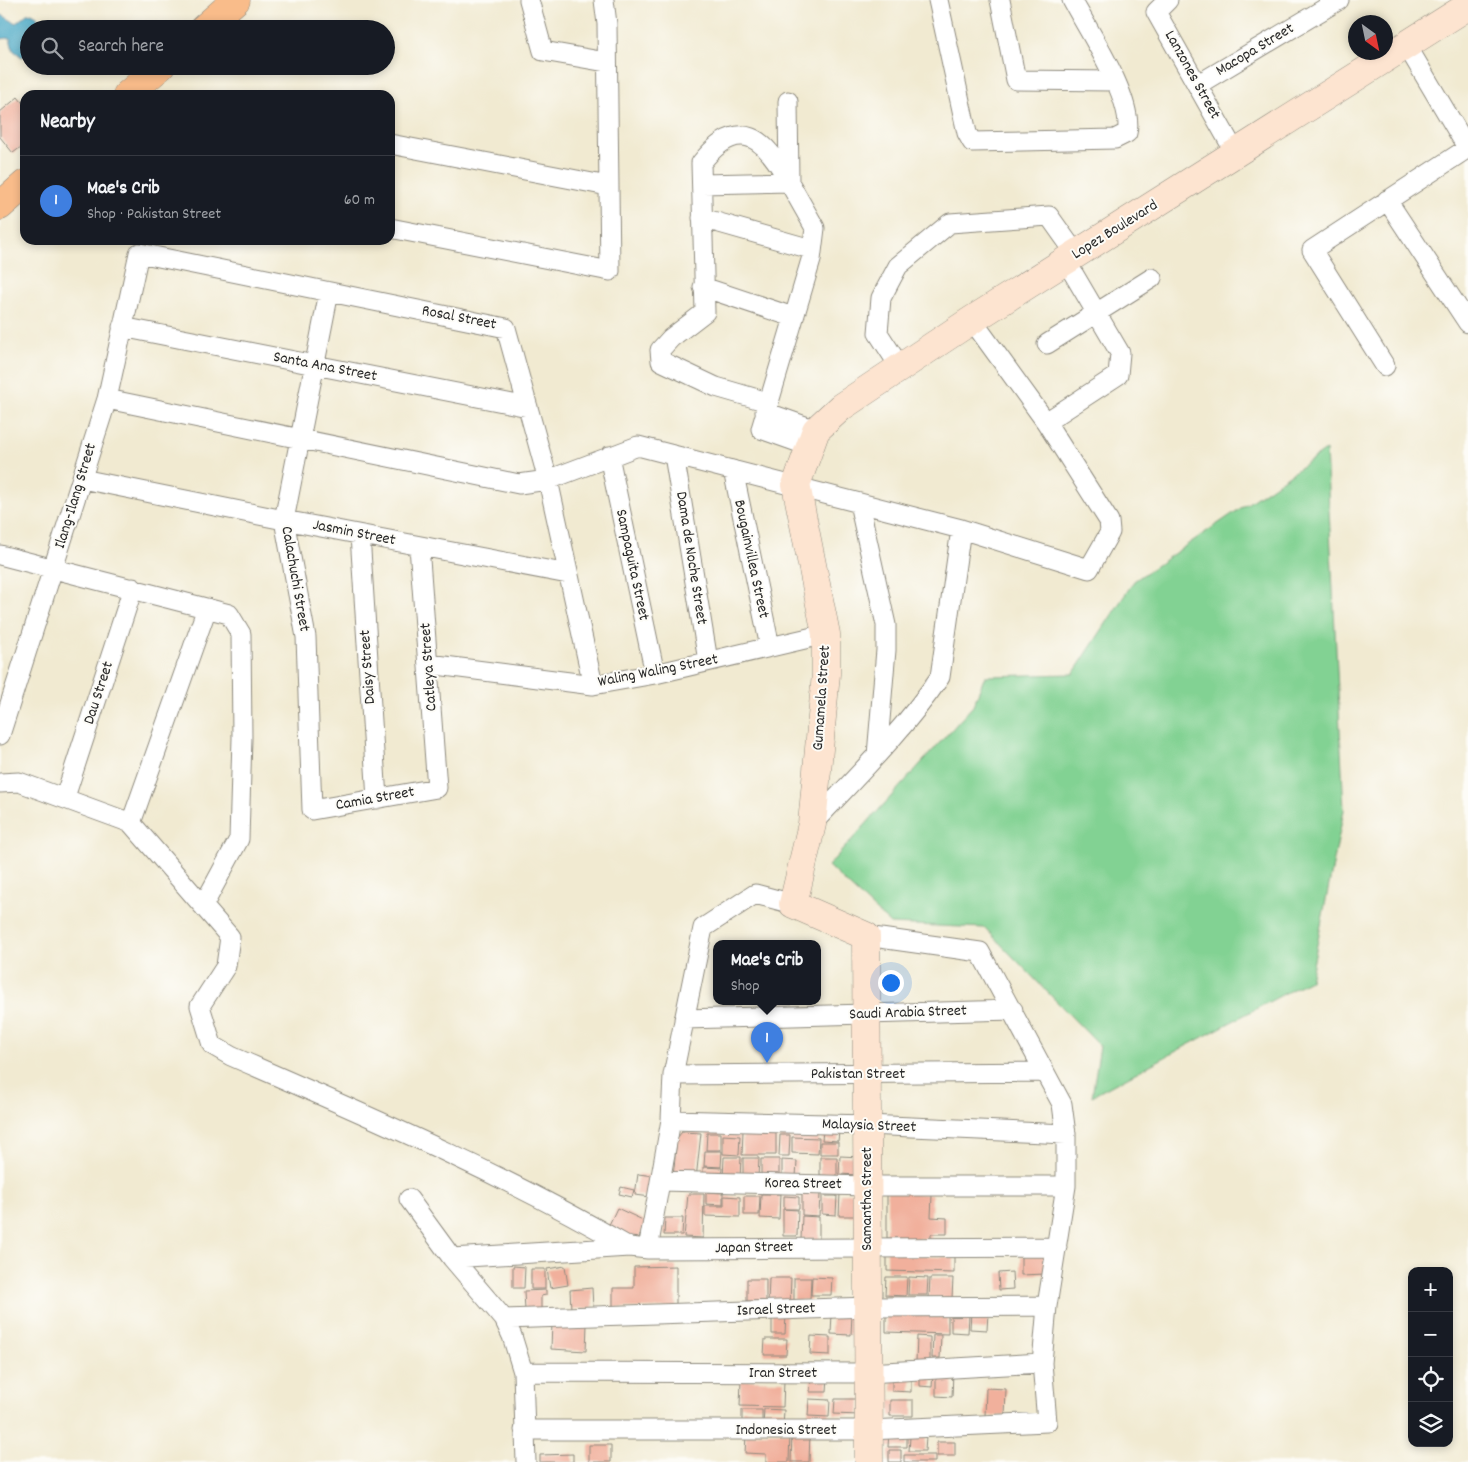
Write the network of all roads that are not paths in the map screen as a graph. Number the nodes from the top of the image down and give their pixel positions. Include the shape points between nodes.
1 (236, 0) edge
2 (529, 0) edge
3 (604, 0) edge
4 (938, 0) edge
5 (1000, 0) edge
6 (1072, 0) edge
7 (1168, 0) edge
8 (1333, 1) edge
9 (1468, 6) edge
10 (214, 20) edge
11 (1407, 46) junction
12 (606, 62) junction
13 (150, 75) edge
14 (1115, 81) junction
15 (1197, 85) junction
16 (133, 90) edge
17 (788, 101) dead end
18 (395, 145) edge
19 (1468, 148) edge
20 (1236, 154) junction
21 (789, 182) junction
22 (702, 184) junction
23 (608, 186) junction
24 (20, 188) edge
25 (1387, 200) junction
26 (0, 206) edge
27 (702, 218) junction
28 (395, 229) edge
29 (812, 249) junction
30 (139, 253) joint
31 (1071, 257) junction
32 (1152, 278) dead end
33 (703, 286) junction
34 (329, 292) junction
35 (1096, 312) junction
36 (794, 317) junction
37 (972, 320) junction
38 (1468, 323) edge
39 (122, 327) junction
40 (1047, 344) dead end
41 (315, 364) junction
42 (1385, 366) dead end
43 (900, 367) junction
44 (107, 399) junction
45 (528, 407) junction
46 (766, 407) junction
47 (1046, 422) junction
48 (813, 438) junction
49 (300, 439) junction
50 (674, 455) junction
51 (608, 456) junction
52 (733, 470) junction
53 (82, 479) junction
54 (548, 480) junction
55 (796, 485) junction
56 (859, 503) junction
57 (284, 520) junction
58 (962, 529) junction
59 (360, 535) junction
60 (419, 546) junction
61 (0, 555) edge
62 (54, 568) junction
63 (568, 574) junction
64 (133, 588) junction
65 (207, 608) junction
66 (826, 634) junction
67 (770, 647) junction
68 (708, 662) junction
69 (429, 664) junction
70 (655, 674) junction
71 (593, 685) junction
72 (0, 735) edge
73 (877, 754) junction
74 (0, 783) edge
75 (438, 788) joint
76 (65, 797) junction
77 (377, 799) junction
78 (312, 810) joint
79 (131, 823) junction
80 (812, 824) junction
81 (793, 904) junction
82 (203, 906) junction
83 (866, 936) junction
84 (1013, 1010) junction
85 (867, 1015) junction
86 (684, 1019) junction
87 (1044, 1072) junction
88 (673, 1075) junction
89 (867, 1075) junction
90 (672, 1120) junction
91 (867, 1125) junction
92 (1066, 1134) junction
93 (661, 1181) junction
94 (867, 1186) junction
95 (1066, 1186) junction
96 (410, 1199) dead end
97 (1057, 1246) junction
98 (629, 1247) junction
99 (868, 1247) junction
100 (648, 1249) junction
101 (452, 1258) junction
102 (1047, 1306) junction
103 (868, 1307) junction
104 (504, 1319) junction
105 (1042, 1363) junction
106 (523, 1372) junction
107 (868, 1373) junction
108 (524, 1430) junction
109 (869, 1430) junction
110 (526, 1462) edge
111 (869, 1462) edge

1 - 10 main road
2 - 12 street via 543,51
3 - 12 street
4 - 14 street via 967,133 972,142 1115,139 1127,133 1129,124 1128,111
5 - 14 street via 1016,80
6 - 14 street
7 - 15 street, Lanzones Street via 1156,12
8 - 15 street, Macopa Street
9 - 11 street, Lopez Boulevard
11 - 19 street
11 - 20 street, Lopez Boulevard
12 - 23 street
13 - 16 main road
15 - 20 street, Lanzones Street
17 - 21 street
18 - 23 street
19 - 25 street
20 - 31 street, Lopez Boulevard
21 - 22 street
21 - 22 street via 775,156 763,143 731,136 714,146 701,163
21 - 29 street via 815,228
22 - 27 street
23 - 28 street via 610,271
24 - 26 main road
25 - 38 street
25 - 42 street via 1312,250
27 - 29 street
27 - 33 street
29 - 36 street
30 - 34 street, Rosal Street
30 - 39 street, Ilang-Ilang Street
31 - 35 street
31 - 37 street, Lopez Boulevard
31 - 43 street via 1049,216 950,224 898,266 882,298 878,333
32 - 35 street
33 - 36 street
33 - 46 street via 705,312 660,350 662,361
34 - 41 street, Calachuchi Street
34 - 45 street, Rosal Street via 506,328
35 - 40 street
35 - 47 street via 1120,352 1118,374
36 - 46 street
37 - 43 street, Lopez Boulevard
37 - 47 street
39 - 41 street, Santa Ana Street
39 - 44 street, Ilang-Ilang Street
41 - 45 street, Santa Ana Street
41 - 49 street, Calachuchi Street
43 - 48 street, Lopez Boulevard via 841,407
44 - 49 street
44 - 53 street, Ilang-Ilang Street
45 - 54 street, Rosal Street
46 - 48 street
47 - 58 street via 1109,522 1110,532 1089,569
48 - 55 street, Lopez Boulevard
49 - 54 street via 519,484
49 - 57 street, Calachuchi Street
50 - 51 street via 638,446
50 - 52 street
50 - 68 street, Dama de Noche Street
51 - 54 street
51 - 70 street, Sampaguita Street
52 - 55 street
52 - 67 street, Bougainvillea Street
53 - 57 street, Jasmin Street
53 - 62 street, Ilang-Ilang Street
54 - 63 street, Rosal Street
55 - 56 street
55 - 66 street, Gumamela Street
56 - 58 street
56 - 73 street via 886,626
57 - 59 street, Jasmin Street
57 - 78 street, Calachuchi Street via 306,637
58 - 73 street via 940,677
59 - 60 street, Jasmin Street
59 - 77 street, Daisy Street
60 - 63 street, Jasmin Street
60 - 69 street, Catleya Street
61 - 62 street
62 - 64 street
62 - 72 street, Ilang-Ilang Street
63 - 71 street, Rosal Street
64 - 65 street
64 - 76 street, Dau Street
65 - 79 street
65 - 82 street via 229,614 241,634 242,738 239,839
66 - 67 street, Waling Waling Street
66 - 80 street, Gumamela Street via 826,674
67 - 68 street, Waling Waling Street
68 - 70 street, Waling Waling Street
69 - 71 street, Waling Waling Street
69 - 75 street, Catleya Street
70 - 71 street, Waling Waling Street
73 - 80 street
74 - 76 street via 19,782
75 - 77 street, Camia Street
76 - 79 street
77 - 78 street, Camia Street
79 - 82 street
80 - 81 street, Gumamela Street
81 - 83 street
81 - 86 street via 755,894 703,928
82 - 98 street via 230,937 226,966 200,1006 212,1045 394,1127 580,1218
83 - 84 street via 980,952
83 - 85 street, Samantha Street
84 - 85 street, Saudi Arabia Street
84 - 87 street
85 - 86 street, Saudi Arabia Street
85 - 89 street, Samantha Street
86 - 88 street
87 - 89 street, Pakistan Street
87 - 92 street via 1062,1104
88 - 89 street, Pakistan Street
88 - 90 street
89 - 91 street, Samantha Street
90 - 91 street, Malaysia Street
90 - 93 street
91 - 92 street, Malaysia Street
91 - 94 street, Samantha Street
92 - 95 street
93 - 94 street, Korea Street
93 - 100 street
94 - 95 street, Korea Street
94 - 99 street, Samantha Street
95 - 97 street
96 - 101 street
97 - 99 street, Japan Street
97 - 102 street
98 - 100 street, Japan Street
98 - 101 street, Japan Street
99 - 100 street, Japan Street
99 - 103 street, Samantha Street
101 - 104 street
102 - 103 street, Israel Street
102 - 105 street
103 - 104 street, Israel Street
103 - 107 street, Samantha Street
104 - 106 street
105 - 107 street, Iran Street
105 - 109 street, Indonesia Street via 1047,1422
106 - 107 street, Iran Street
106 - 108 street
107 - 109 street, Samantha Street
108 - 109 street, Indonesia Street
108 - 110 street
109 - 111 street, Samantha Street

